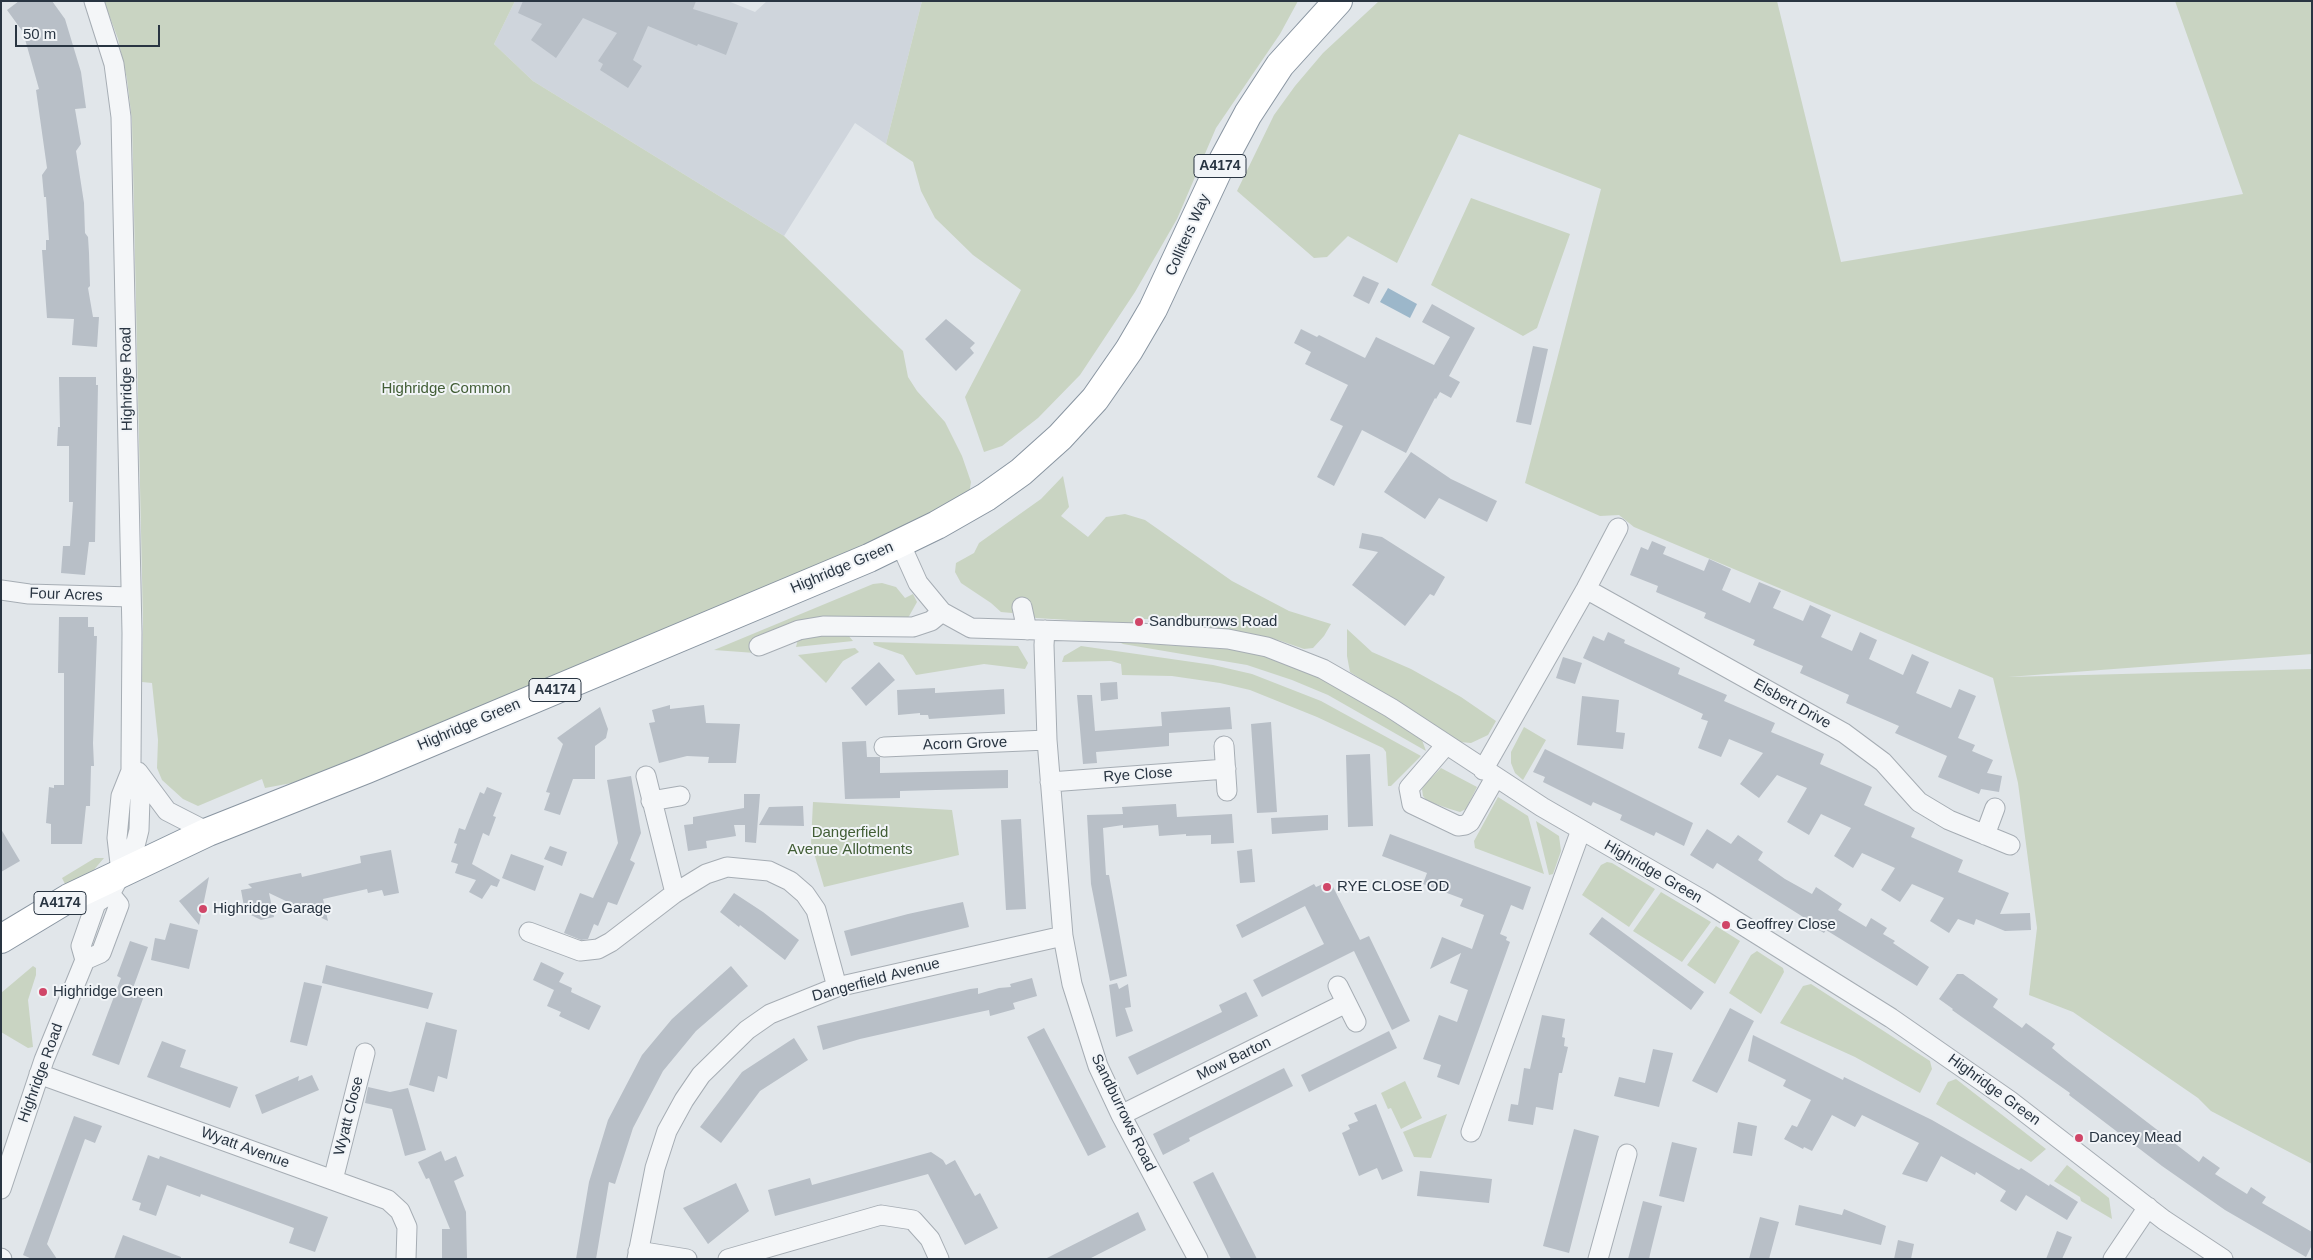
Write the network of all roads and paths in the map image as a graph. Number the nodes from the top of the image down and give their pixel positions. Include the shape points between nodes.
1 (94, 1) edge
2 (1338, 1) edge
3 (1129, 350) joint
4 (1618, 528) dead end
5 (900, 543) junction
6 (1586, 589) junction
7 (1, 590) edge
8 (131, 597) junction
9 (1022, 607) dead end
10 (942, 612) junction
11 (1036, 630) junction
12 (759, 646) dead end
13 (1047, 740) junction
14 (1446, 745) junction
15 (1224, 746) dead end
16 (884, 747) dead end
17 (131, 766) junction
18 (1226, 769) junction
19 (1489, 774) junction
20 (646, 776) dead end
21 (1050, 782) junction
22 (1227, 790) dead end
23 (680, 796) dead end
24 (651, 802) junction
25 (1995, 808) dead end
26 (1581, 830) junction
27 (208, 832) junction
28 (1984, 835) junction
29 (2010, 845) dead end
30 (115, 883) junction
31 (675, 893) junction
32 (529, 932) dead end
33 (1063, 936) junction
34 (1, 939) edge
35 (1338, 986) dead end
36 (837, 987) junction
37 (1346, 1004) junction
38 (1356, 1022) dead end
39 (365, 1052) dead end
40 (39, 1074) junction
41 (1121, 1115) junction
42 (1472, 1132) dead end
43 (1627, 1154) dead end
44 (333, 1180) junction
45 (1, 1188) edge
46 (2148, 1207) junction
47 (638, 1255) edge
48 (1193, 1257) edge
49 (406, 1259) edge
50 (687, 1259) edge
51 (728, 1259) edge
52 (939, 1259) edge
53 (1598, 1259) edge
54 (2113, 1259) edge
55 (2223, 1259) edge

1 - 8 street, Highridge Road via 114,64 121,116
2 - 3 highway, Colliters Way / A4174 via 1280,65 1248,114 1219,168 1172,273
3 - 5 highway, Highridge Green / A4174 via 1095,399 1021,472 986,497
4 - 6 street
5 - 10 street, Highridge Green via 918,583
5 - 27 highway, Highridge Green / A4174 via 367,769
6 - 19 street
6 - 28 street, Elsbert Drive via 1844,733 1882,762 1919,802
7 - 8 street, Four Acres
8 - 17 street, Highridge Road
9 - 11 street
10 - 11 street, Highridge Green via 971,628
10 - 12 street via 931,621 913,627 823,626 799,630
11 - 13 street, Sandburrows Road
11 - 14 street, Highridge Green via 1218,639 1267,647 1299,658 1334,676 1391,708
13 - 16 street, Acorn Grove
13 - 21 street, Sandburrows Road
14 - 19 street, Highridge Green
14 - 19 street via 1408,788 1412,804 1458,826 1464,825 1470,822
15 - 18 street
17 - 27 street via 167,811
17 - 30 street, Highridge Road via 121,796
18 - 21 street, Rye Close
18 - 22 street
19 - 26 street, Highridge Green
20 - 24 street
21 - 33 street, Sandburrows Road
23 - 24 street
24 - 31 street
25 - 28 street
26 - 42 street
26 - 46 street, Highridge Green via 1701,899 1891,1018 2008,1100
27 - 30 highway, Highridge Green / A4174
28 - 29 street, Elsbert Drive
30 - 34 highway, A4174 via 40,914
30 - 40 street, Highridge Road via 119,905 101,953 85,960
31 - 32 street via 598,949 580,951
31 - 36 street via 706,874 727,868 769,871 790,881 816,910
33 - 36 street, Dangerfield Avenue
33 - 41 street, Sandburrows Road via 1083,1022 1098,1066
35 - 37 street
36 - 47 street, Dangerfield Avenue via 770,1014 747,1030 701,1075 668,1131 655,1168
37 - 38 street
37 - 41 street, Mow Barton
39 - 44 street, Wyatt Close
40 - 44 street, Wyatt Avenue
40 - 45 street, Highridge Road
41 - 48 street, Sandburrows Road
43 - 53 street
44 - 49 street, Wyatt Avenue via 388,1200 400,1211 407,1227
46 - 54 street
46 - 55 street, Highridge Green
47 - 50 street
51 - 52 street via 881,1215 913,1220 930,1239

